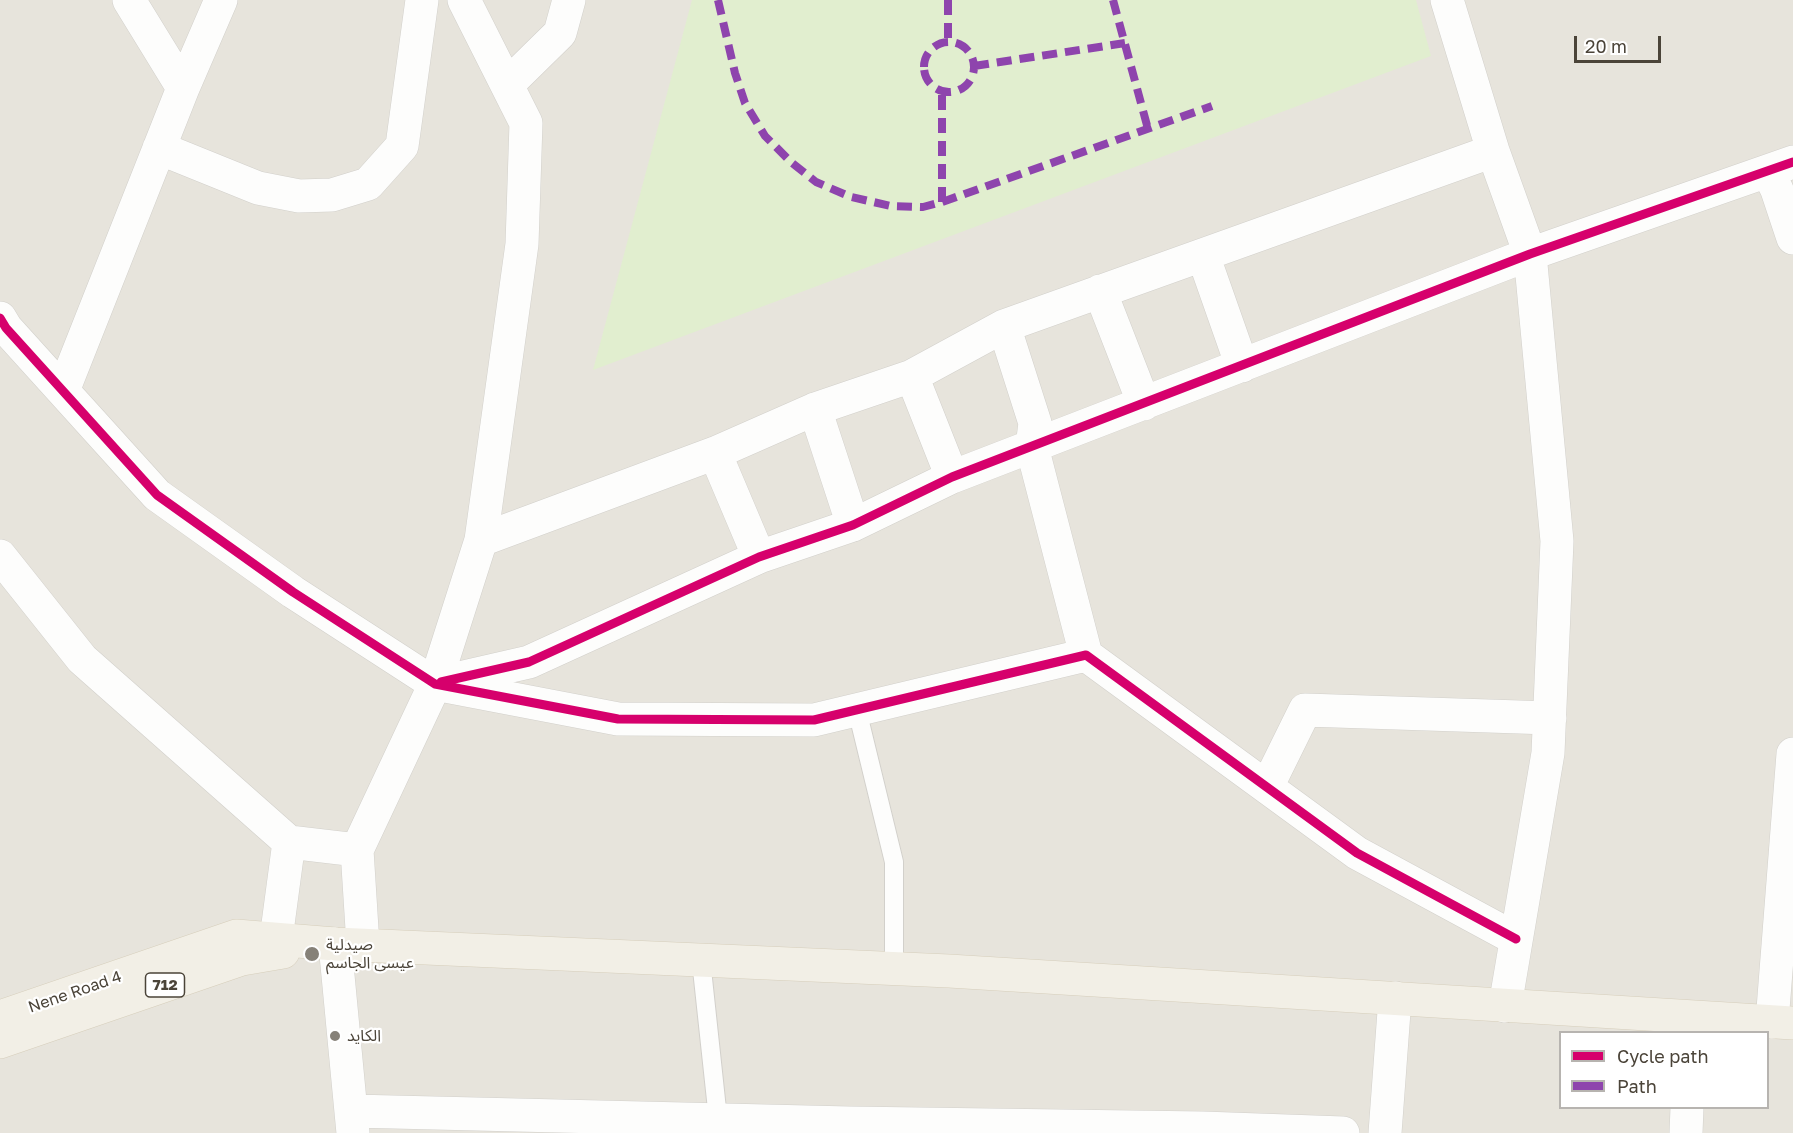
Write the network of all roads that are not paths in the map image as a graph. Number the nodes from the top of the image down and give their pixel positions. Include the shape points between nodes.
1 (129, 0) edge
2 (221, 0) edge
3 (422, 0) edge
4 (464, 0) edge
5 (569, 0) edge
6 (1447, 0) edge
7 (507, 85) junction
8 (183, 88) junction
9 (159, 148) junction
10 (1493, 151) junction
11 (1780, 167) edge
12 (1793, 238) edge
13 (1530, 254) junction
14 (1203, 255) junction
15 (1100, 291) junction
16 (0, 318) edge
17 (1004, 326) junction
18 (1242, 366) junction
19 (912, 376) junction
20 (63, 391) junction
21 (1144, 404) junction
22 (814, 409) junction
23 (1032, 447) junction
24 (715, 453) junction
25 (952, 477) junction
26 (853, 525) junction
27 (481, 540) junction
28 (0, 555) edge
29 (759, 557) junction
30 (1086, 656) junction
31 (435, 684) junction
32 (857, 710) junction
33 (1550, 718) junction
34 (1793, 754) edge
35 (1267, 787) junction
36 (289, 842) junction
37 (357, 850) junction
38 (276, 939) junction
39 (1516, 939) junction
40 (349, 945) junction
41 (701, 960) junction
42 (894, 968) junction
43 (1395, 998) junction
44 (1505, 1006) junction
45 (0, 1017) edge
46 (1783, 1023) edge
47 (1690, 1025) edge
48 (0, 1042) edge
49 (1687, 1109) edge
50 (352, 1122) edge
51 (719, 1126) edge
52 (1343, 1133) edge
53 (1385, 1133) edge
54 (1686, 1133) edge

1 - 8 street
2 - 8 street
3 - 9 street via 402,147 368,184 332,195 299,196 258,188
4 - 7 street
5 - 7 street via 560,33
6 - 10 street
7 - 27 street via 526,123 522,244
8 - 9 street
9 - 20 street
10 - 13 street
10 - 14 street
11 - 12 street via 1777,190
11 - 13 street
13 - 18 street
13 - 33 street via 1557,541
14 - 15 street
14 - 18 street
15 - 17 street
15 - 21 street
16 - 20 street
17 - 19 street
17 - 23 street via 1035,423
18 - 21 street
19 - 22 street
19 - 25 street
20 - 31 street via 157,495 294,592
21 - 23 street
22 - 24 street
22 - 26 street
23 - 25 street
23 - 30 street
24 - 27 street
24 - 29 street
25 - 26 street
26 - 29 street
27 - 31 street
28 - 36 street via 82,659
29 - 31 street via 530,662
30 - 32 street
30 - 35 street
31 - 32 street via 618,719 814,720
31 - 37 street
32 - 42 lane via 894,862
33 - 35 street via 1305,710
33 - 39 street via 1548,753
34 - 46 street
35 - 39 street via 1357,853
36 - 37 street
36 - 38 street
37 - 40 street
38 - 40 main road, Nene Road 4 / 712
38 - 45 main road, Nene Road 4 / 712 via 236,936
39 - 44 street
40 - 41 main road
40 - 48 main road, Nene Road 4 / 712 via 242,959
40 - 50 street
41 - 42 main road
41 - 51 lane
42 - 43 main road
43 - 44 main road
43 - 53 street
44 - 47 main road
46 - 47 main road
49 - 54 street
50 - 51 street
51 - 52 street via 1203,1128

